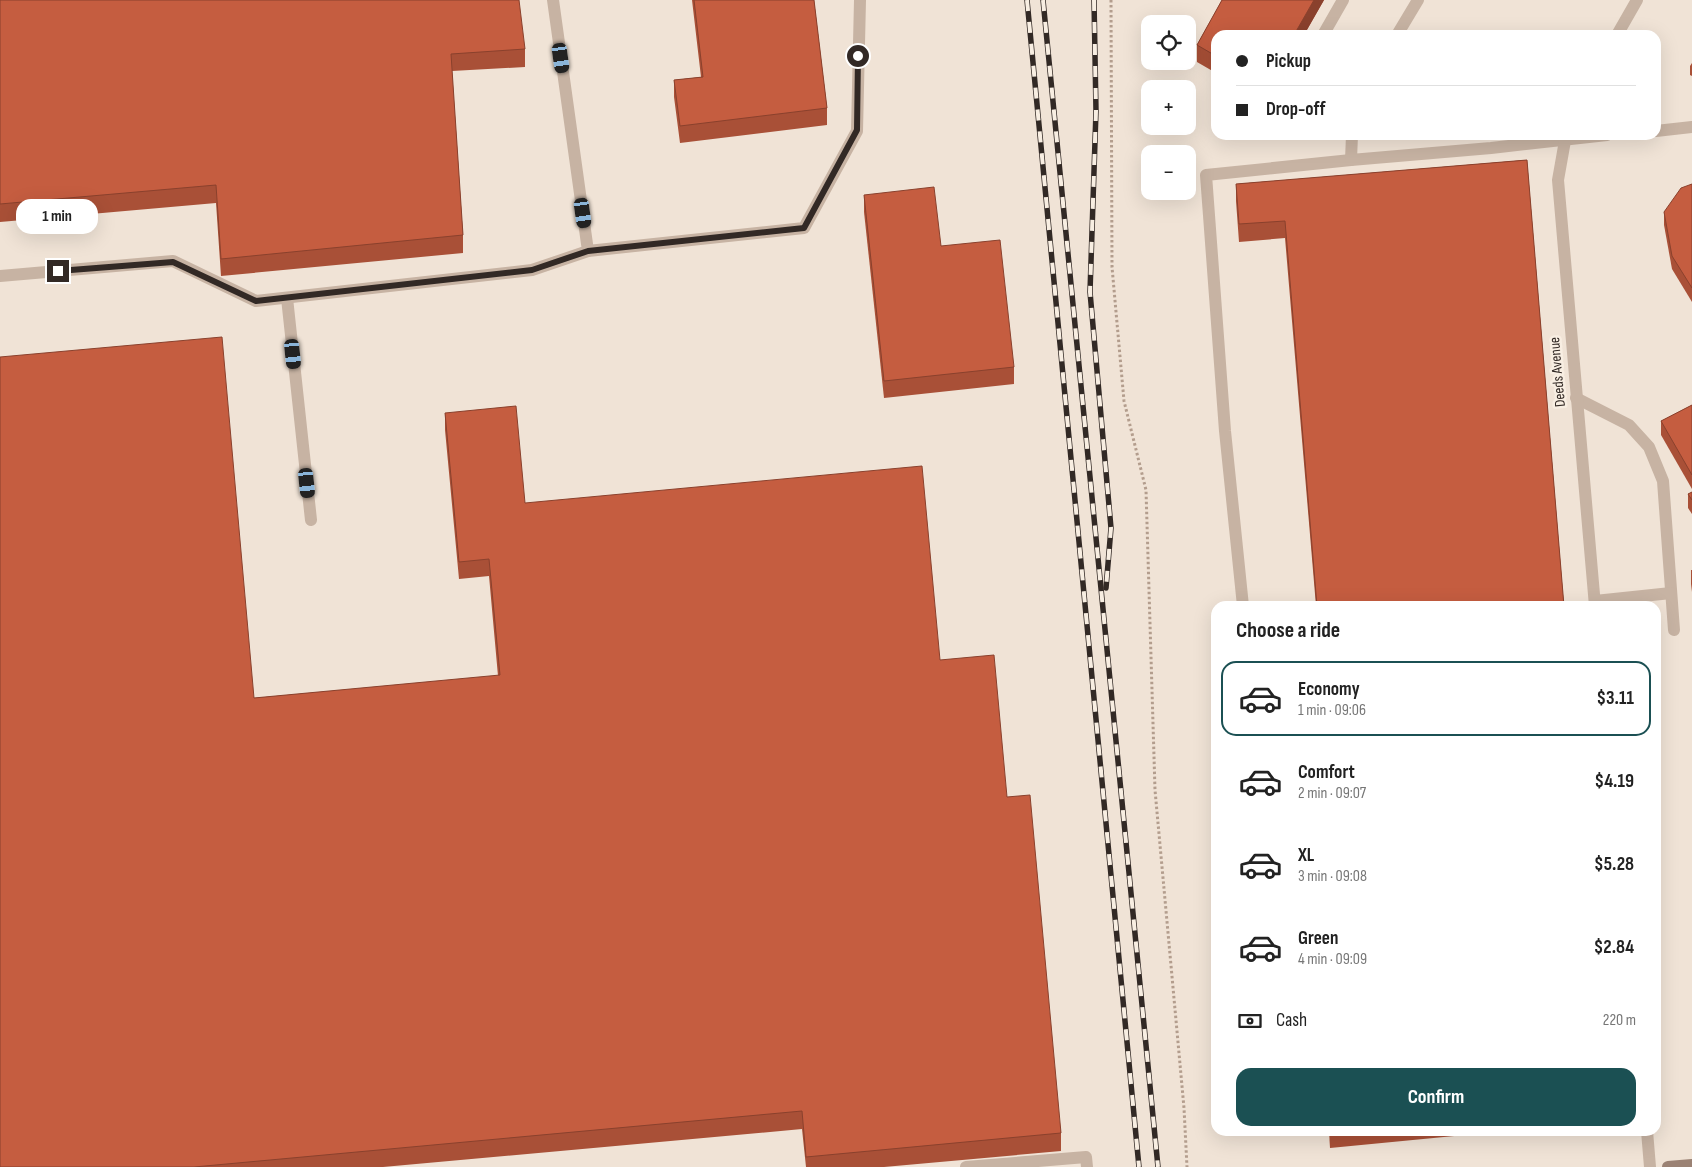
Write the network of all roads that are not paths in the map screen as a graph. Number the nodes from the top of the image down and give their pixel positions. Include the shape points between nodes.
1 (553, 0) edge
2 (860, 0) edge
3 (1344, 0) edge
4 (1418, 0) edge
5 (1637, 0) edge
6 (1326, 30) edge
7 (1400, 30) edge
8 (1620, 30) edge
9 (1692, 127) edge
10 (1661, 130) edge
11 (1352, 140) edge
12 (1546, 140) edge
13 (1565, 140) edge
14 (1352, 160) junction
15 (588, 251) junction
16 (0, 276) edge
17 (287, 298) junction
18 (1576, 398) junction
19 (311, 520) dead end
20 (1671, 593) junction
21 (1242, 601) edge
22 (1595, 601) edge
23 (1610, 601) edge
24 (1674, 630) dead end
25 (1647, 1136) edge
26 (1692, 1165) edge
27 (966, 1167) edge
28 (1087, 1167) edge
29 (1650, 1167) edge
30 (1668, 1167) edge

1 - 15 street
2 - 15 street via 857,130 804,228
3 - 6 street
4 - 7 street
5 - 8 street
9 - 10 street
11 - 14 street
12 - 14 street
13 - 18 street, Deeds Avenue via 1558,180
14 - 21 street via 1206,175 1224,431
15 - 17 street via 532,270
16 - 17 street via 173,262 256,301
17 - 19 street
18 - 20 street via 1629,425 1649,447 1662,481
18 - 22 street, Deeds Avenue
20 - 23 street
20 - 24 street
25 - 29 street
26 - 30 street
27 - 28 street via 1086,1157

